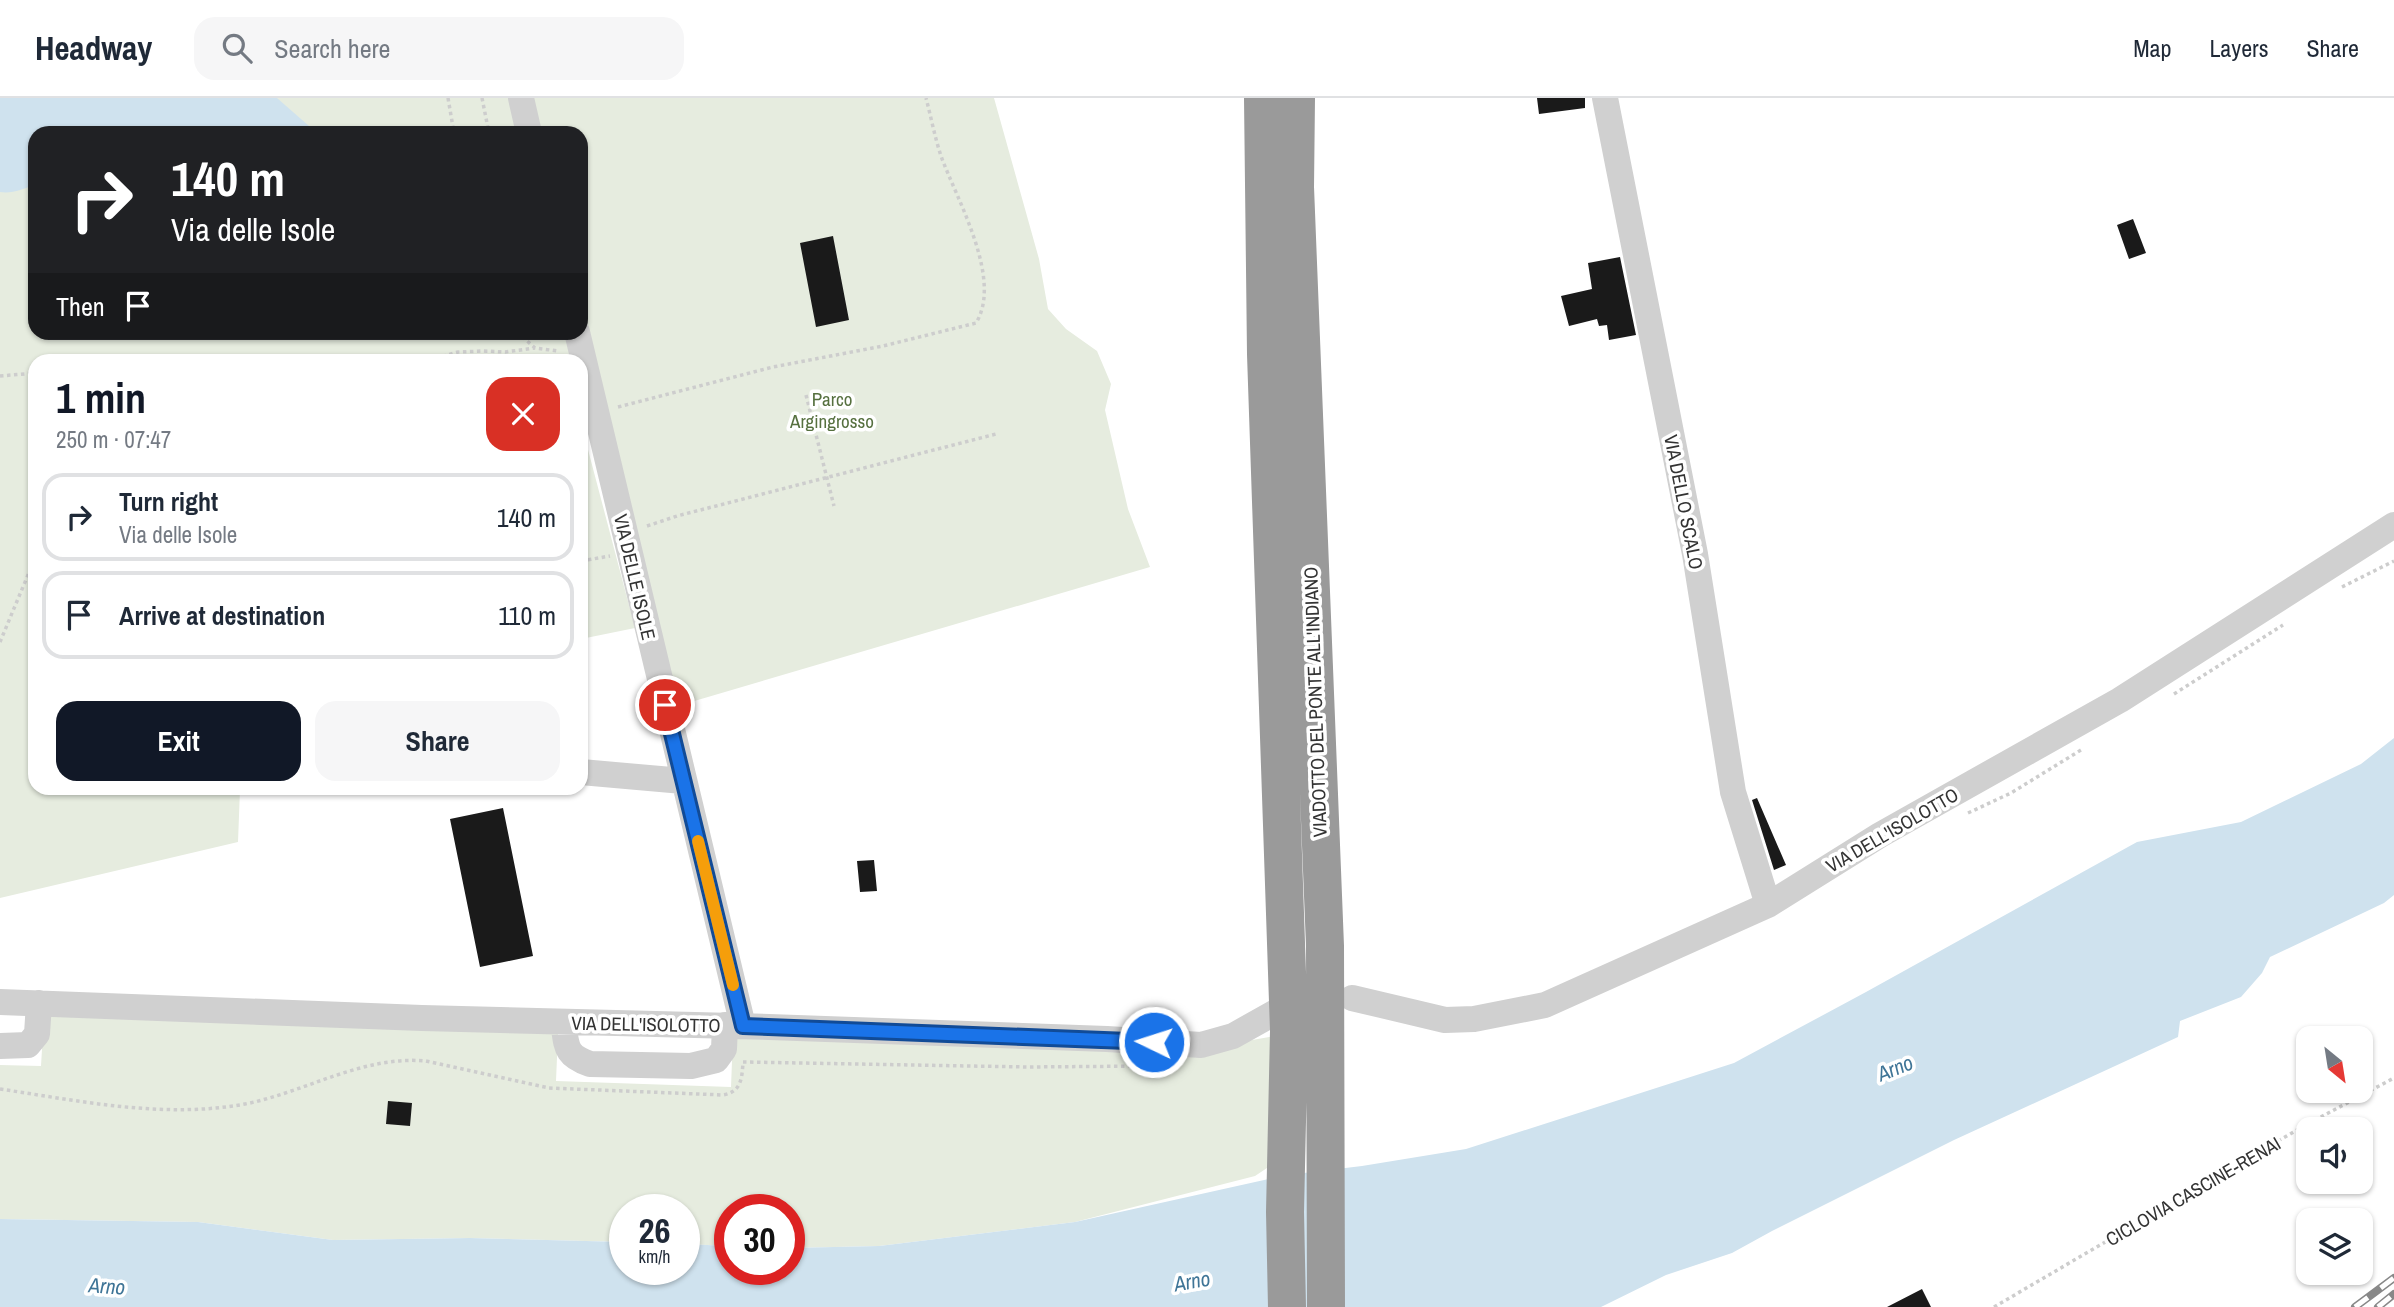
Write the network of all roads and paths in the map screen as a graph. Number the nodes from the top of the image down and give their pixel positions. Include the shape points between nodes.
1 (448, 98) edge
2 (482, 98) edge
3 (521, 98) edge
4 (926, 98) edge
5 (1263, 98) edge
6 (1296, 98) edge
7 (1605, 98) edge
8 (453, 126) edge
9 (488, 126) edge
10 (527, 126) edge
11 (526, 340) edge
12 (580, 343) edge
13 (535, 348) junction
14 (451, 354) edge
15 (28, 374) edge
16 (0, 376) edge
17 (588, 378) edge
18 (806, 395) dead end
19 (596, 412) junction
20 (996, 434) dead end
21 (827, 477) junction
22 (834, 506) dead end
23 (2394, 525) edge
24 (627, 543) junction
25 (588, 558) edge
26 (28, 575) edge
27 (0, 642) edge
28 (588, 773) edge
29 (684, 781) junction
30 (1768, 905) junction
31 (1352, 998) dead end
32 (0, 1002) edge
33 (38, 1003) junction
34 (1283, 1008) dead end
35 (563, 1021) junction
36 (734, 1026) junction
37 (0, 1046) edge
38 (743, 1062) junction
39 (1152, 1066) dead end
40 (2394, 1078) edge
41 (0, 1089) edge
42 (1287, 1307) edge
43 (1326, 1307) edge
44 (1994, 1307) edge

1 - 8 path
2 - 9 path
3 - 10 street
4 - 19 path via 940,153 981,261 985,292 976,323
5 - 42 highway, VIADOTTO DEL PONTE ALL'INDIANO, bridge via 1267,368 1289,1031
6 - 43 highway, VIADOTTO DEL PONTE ALL'INDIANO, bridge via 1325,946
7 - 30 street, VIA DELLO SCALO via 1695,554 1734,792
11 - 13 path
12 - 13 path
13 - 14 path
15 - 16 path
17 - 19 street, VIA DELLE ISOLE
18 - 21 path
19 - 24 street, VIA DELLE ISOLE
20 - 21 path
21 - 22 path
21 - 24 path via 677,516
23 - 30 street, VIA DELL'ISOLOTTO via 2120,700 1880,835
24 - 25 path
24 - 29 street, VIA DELLE ISOLE
26 - 27 path
28 - 29 street
29 - 36 street, VIA DELLE ISOLE
30 - 31 street, VIA DELL'ISOLOTTO via 1545,1005 1445,1020
32 - 33 street, VIA DELL'ISOLOTTO
33 - 35 street, VIA DELL'ISOLOTTO
33 - 37 street via 37,1034 28,1045
34 - 36 street, VIA DELL'ISOLOTTO via 1233,1036 1201,1045
35 - 36 street, VIA DELL'ISOLOTTO
35 - 36 street via 568,1051 574,1059 590,1064 691,1066 716,1060
36 - 38 path
38 - 39 path
38 - 41 path via 738,1088 723,1095 549,1088 407,1059 244,1104 214,1107 152,1108
40 - 44 path, CICLOVIA CASCINE-RENAI

